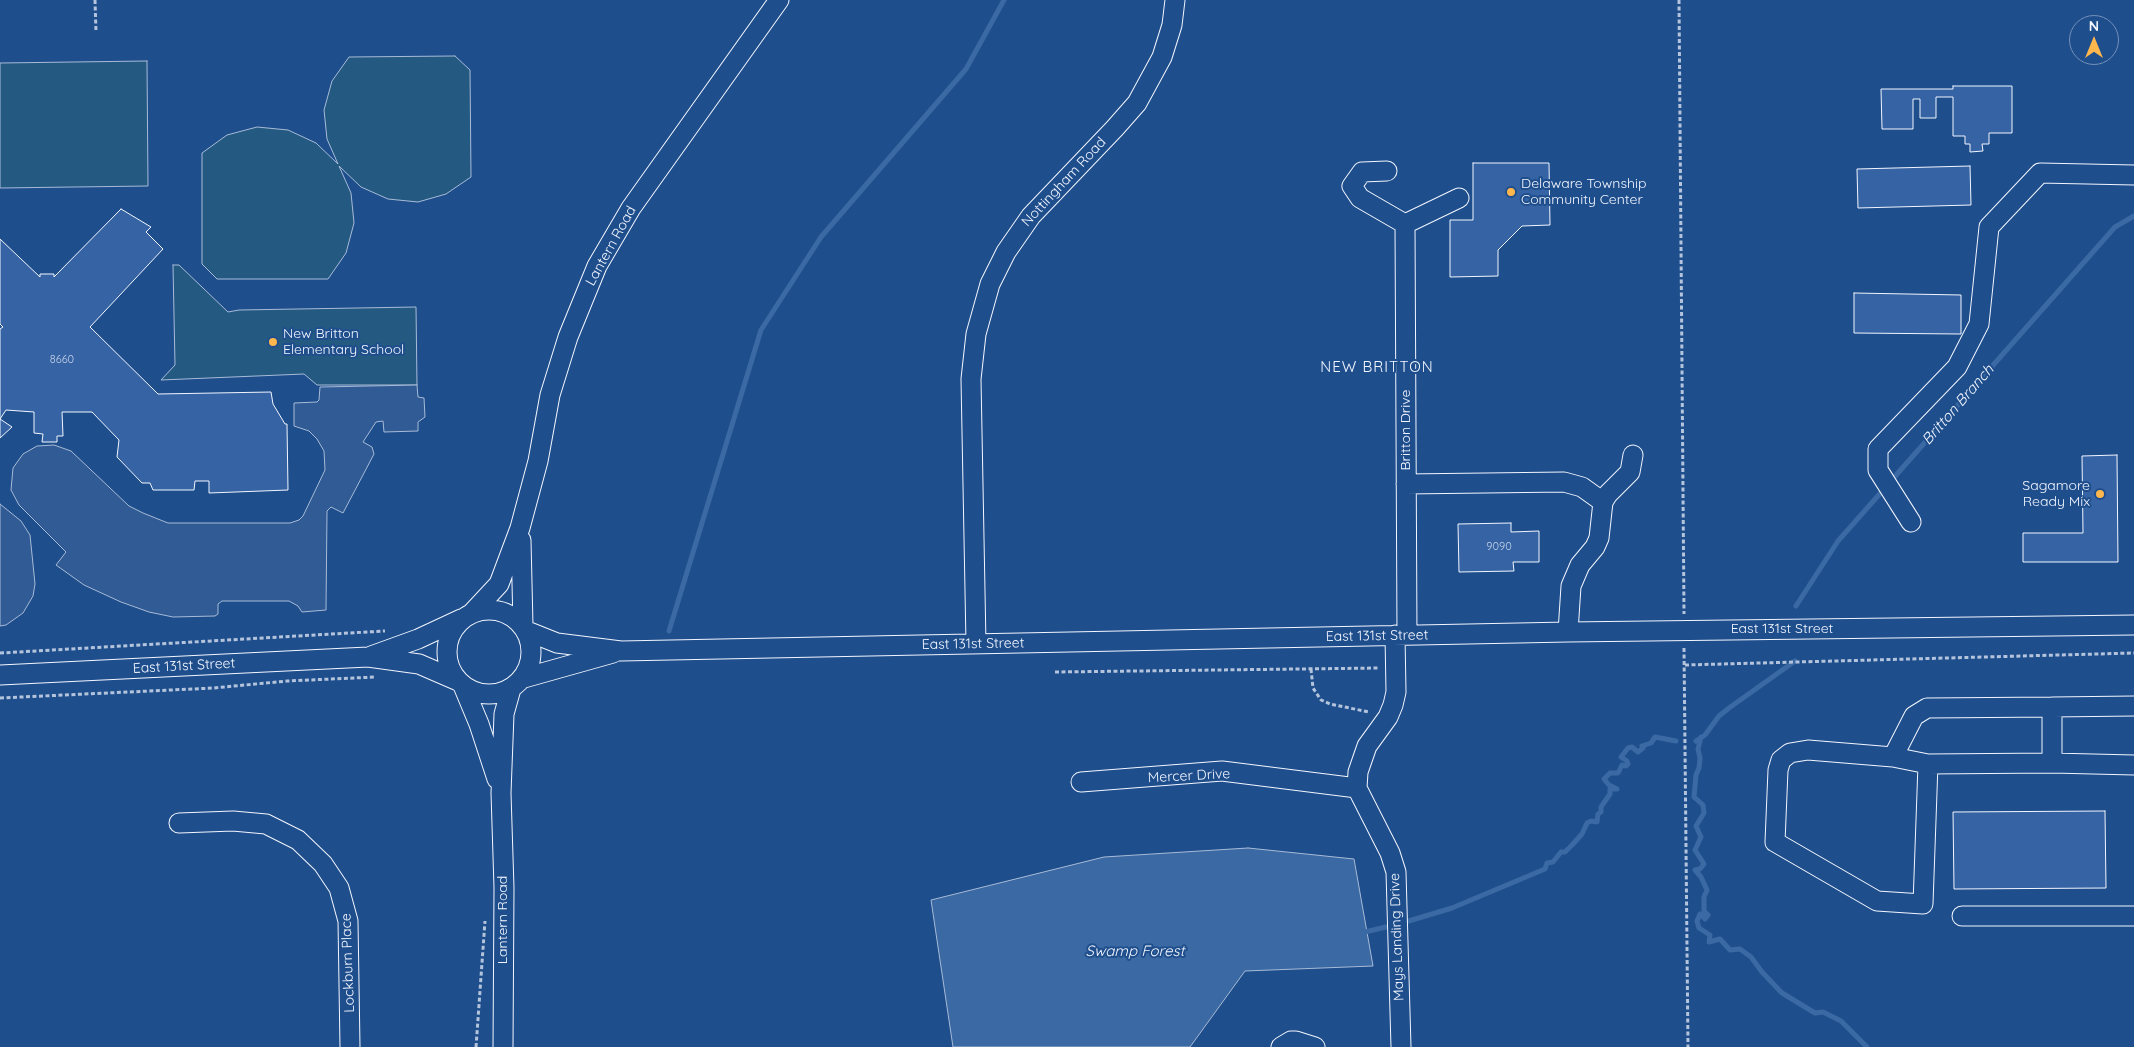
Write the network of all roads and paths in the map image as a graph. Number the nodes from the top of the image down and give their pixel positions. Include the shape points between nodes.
1 (95, 0) edge
2 (779, 0) edge
3 (1175, 0) edge
4 (1680, 0) edge
5 (96, 32) dead end
6 (1386, 171) dead end
7 (2134, 175) edge
8 (1458, 198) dead end
9 (1405, 224) junction
10 (1633, 455) dead end
11 (1406, 484) junction
12 (1603, 502) junction
13 (1911, 522) dead end
14 (520, 528) junction
15 (467, 616) junction
16 (1684, 619) dead end
17 (2134, 626) edge
18 (525, 629) junction
19 (391, 631) dead end
20 (1568, 632) junction
21 (1401, 635) junction
22 (1684, 641) dead end
23 (976, 644) junction
24 (621, 651) junction
25 (0, 653) edge
26 (2134, 653) edge
27 (368, 657) junction
28 (1685, 665) junction
29 (1396, 668) junction
30 (1055, 672) dead end
31 (0, 675) edge
32 (386, 677) dead end
33 (517, 683) junction
34 (460, 684) junction
35 (0, 698) edge
36 (2052, 706) junction
37 (2134, 706) edge
38 (1893, 757) junction
39 (2052, 763) junction
40 (1928, 764) junction
41 (2134, 764) edge
42 (1081, 782) dead end
43 (1357, 788) junction
44 (502, 792) junction
45 (179, 823) dead end
46 (1962, 916) dead end
47 (2134, 916) edge
48 (485, 917) dead end
49 (350, 1047) edge
50 (476, 1047) edge
51 (503, 1047) edge
52 (1281, 1047) edge
53 (1315, 1047) edge
54 (1401, 1047) edge
55 (1688, 1047) edge

1 - 5 path
2 - 14 street, Lantern Road via 630,208 597,266 568,337 553,387
3 - 23 street, Nottingham Road via 1172,25 1162,57 1137,103 1031,216 1006,252 990,284 976,334 971,379
4 - 16 path
6 - 9 street via 1362,172 1352,186 1360,198
7 - 13 street via 2040,173 1989,227 1979,324 1957,367 1878,449 1878,470
8 - 9 street
9 - 11 street, Britton Drive
10 - 12 street via 1630,472
11 - 12 street via 1564,482 1582,487
11 - 21 street, Britton Drive
12 - 20 street via 1599,538 1571,586
14 - 15 street, Lantern Road via 499,584
14 - 18 street, Lantern Road
15 - 18 street via 485,610 499,611 511,616
15 - 27 street, East 131st Street via 418,639
15 - 34 street via 452,631 446,647 448,665
17 - 20 street, East 131st Street
18 - 24 street, East 131st Street via 558,643
18 - 33 street via 532,648 530,664
19 - 25 path
20 - 21 street, East 131st Street
21 - 23 street, East 131st Street
21 - 29 street
22 - 28 path
23 - 24 street, East 131st Street
24 - 33 street, East 131st Street
26 - 28 path
27 - 31 street, East 131st Street
27 - 34 street, East 131st Street via 419,664
28 - 55 path
29 - 30 path
29 - 43 street via 1393,705 1368,746 1358,772
32 - 35 path
33 - 34 street via 496,695 480,694
33 - 44 street, Lantern Road via 504,714
34 - 44 street, Lantern Road via 479,724
36 - 37 street
36 - 38 street via 1927,708 1914,716
36 - 39 street
38 - 40 street
38 - 40 street via 1808,750 1790,753 1781,760 1778,770 1775,842 1878,901 1923,904
39 - 40 street
39 - 41 street
42 - 43 street, Mercer Drive via 1222,772
43 - 54 street, Mays Landing Drive via 1390,853 1396,872
44 - 51 street, Lantern Road
45 - 49 street, Lockburn Place via 233,821 266,824 298,840 323,864 339,888 348,921
46 - 47 street
48 - 50 path
52 - 53 street via 1296,1041

